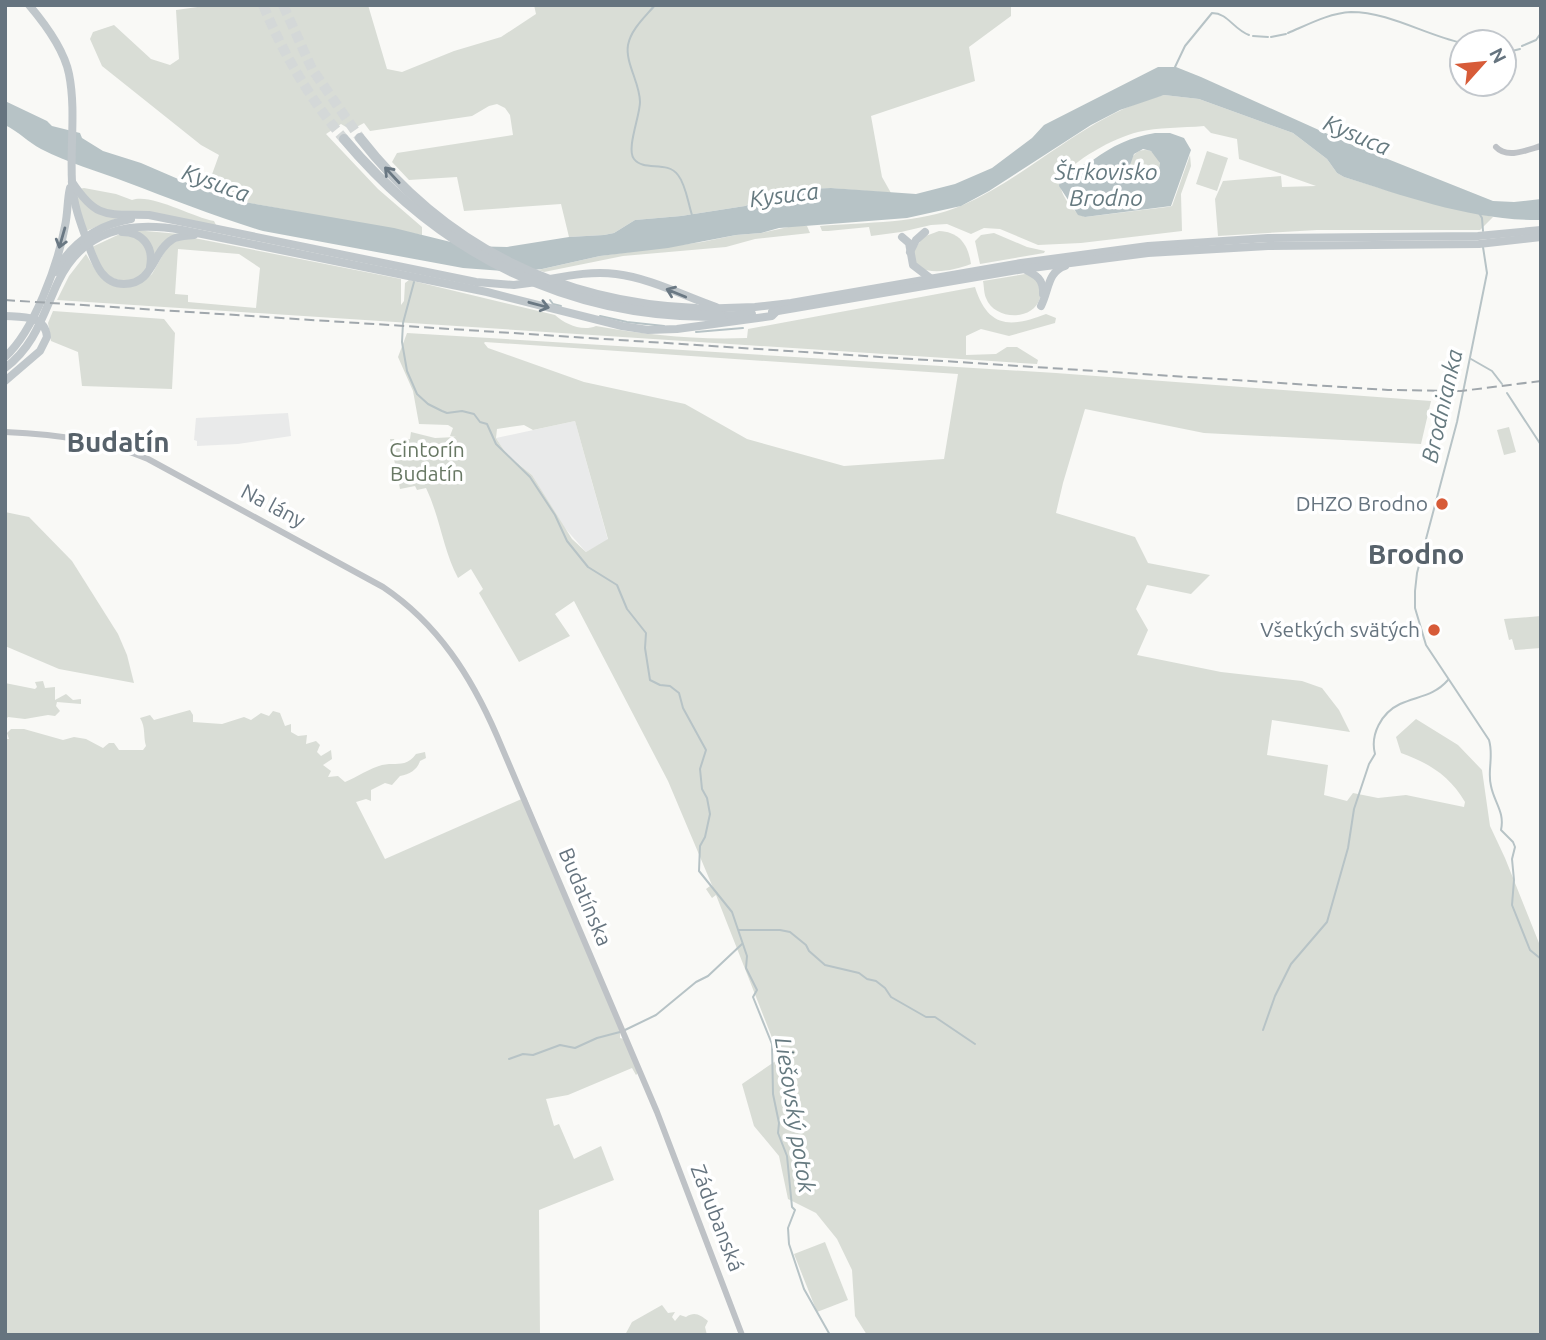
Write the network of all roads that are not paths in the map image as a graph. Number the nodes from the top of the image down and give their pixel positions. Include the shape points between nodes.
1 (29, 5) edge
2 (360, 138) tunnel mouth
3 (344, 139) tunnel mouth
4 (1541, 146) edge
5 (1496, 147) dead end
6 (72, 182) junction
7 (156, 218) junction
8 (1541, 230) edge
9 (925, 232) dead end
10 (200, 234) junction
11 (98, 235) junction
12 (902, 237) dead end
13 (1541, 237) edge
14 (1484, 240) junction
15 (78, 248) junction
16 (910, 252) junction
17 (1082, 260) junction
18 (1024, 269) junction
19 (416, 274) junction
20 (145, 276) junction
21 (930, 278) junction
22 (43, 293) junction
23 (696, 309) joint
24 (721, 312) junction
25 (777, 312) junction
26 (5, 316) edge
27 (31, 333) junction
28 (5, 357) edge
29 (5, 368) edge
30 (5, 381) edge
31 (5, 432) edge
32 (478, 694) joint
33 (658, 1115) joint
34 (742, 1335) edge

1 - 6 main road via 65,60 71,84
23 -> 2 highway via 610,299 509,263 456,232 416,199
3 - 24 highway via 392,191 452,238 505,269 609,306 670,315
4 - 5 street via 1508,153
6 - 7 main road via 84,200 102,212
6 - 20 main road via 78,214 102,274 123,284
6 -> 22 main road via 65,229
7 - 11 main road via 123,221
7 - 19 main road
8 - 14 main road
9 - 16 main road
10 - 11 main road via 140,225
10 - 19 main road
10 - 20 main road via 167,243
11 - 15 main road
11 - 20 main road via 126,232 143,239 151,255
12 - 16 main road
13 - 14 main road
14 - 17 main road via 1268,246
14 - 21 main road via 1193,242
15 - 22 main road via 60,264
15 - 27 main road
16 - 21 main road via 913,265
17 - 18 main road
17 - 18 main road via 1057,269 1041,306 1040,278
18 - 25 main road
24 -> 19 main road via 613,273 497,285
19 -> 25 main road via 648,330 705,327
21 - 24 main road
22 - 27 main road
23 - 24 main road
24 - 25 main road
26 - 30 main road via 37,320 45,326 47,337 43,348
27 - 28 main road
27 - 29 main road via 23,353
31 - 32 street, Na lány via 107,444 135,454 356,571 396,596 426,623
32 - 33 street, Budatínska
33 - 34 street, Zádubanská

